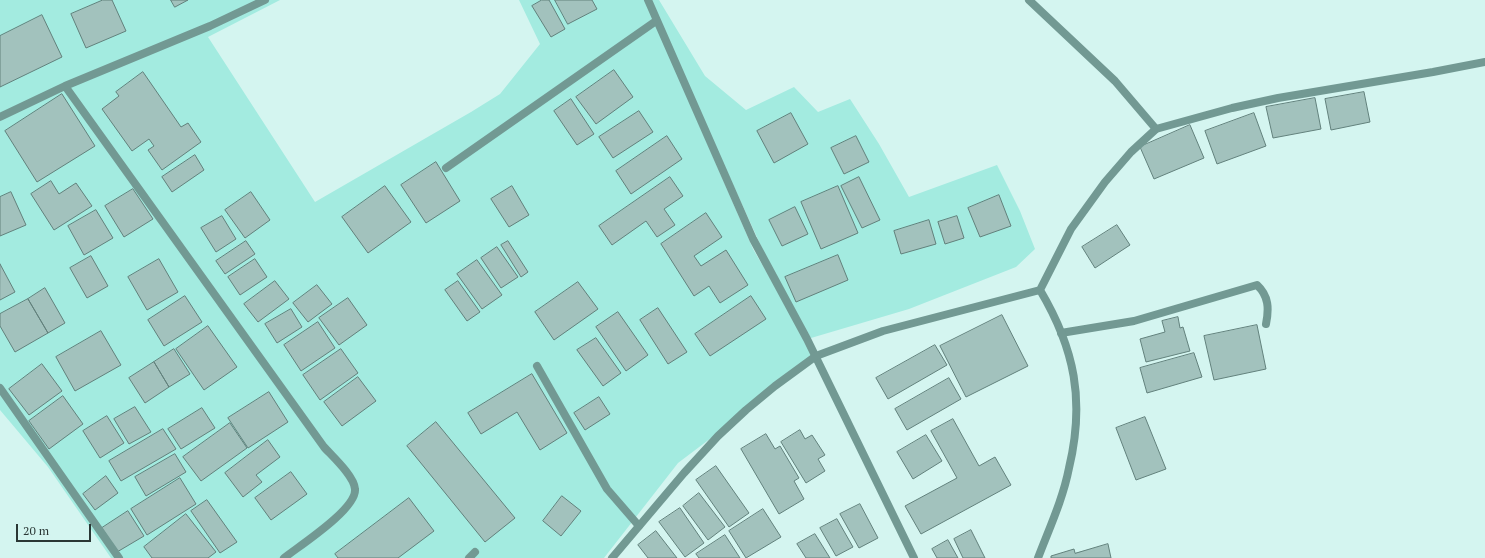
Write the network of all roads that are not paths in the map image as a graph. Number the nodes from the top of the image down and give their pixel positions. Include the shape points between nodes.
1 (265, 0) edge
2 (648, 0) edge
3 (1029, 0) edge
4 (656, 20) junction
5 (1485, 62) edge
6 (65, 86) junction
7 (0, 117) edge
8 (1156, 129) junction
9 (446, 168) dead end
10 (1040, 290) junction
11 (1266, 324) dead end
12 (1061, 333) junction
13 (816, 356) junction
14 (537, 366) dead end
15 (0, 388) edge
16 (639, 526) junction
17 (119, 558) edge
18 (284, 558) edge
19 (612, 558) edge
20 (914, 558) edge
21 (1038, 558) edge

1 - 6 street via 210,26
2 - 4 street
3 - 8 street via 1115,81
4 - 9 street
4 - 13 street via 704,123 753,239
5 - 8 street via 1278,98
6 - 7 street
6 - 18 street via 324,447 352,479 354,496 345,510
8 - 10 street via 1131,152 1105,182 1071,229
10 - 12 street
10 - 13 street via 883,331
11 - 12 street via 1269,309 1264,291 1257,285 1134,321
12 - 21 street via 1071,360 1078,414 1069,469
13 - 16 street via 746,410 684,473
13 - 20 street
14 - 16 street via 607,489
15 - 17 street
16 - 19 street

